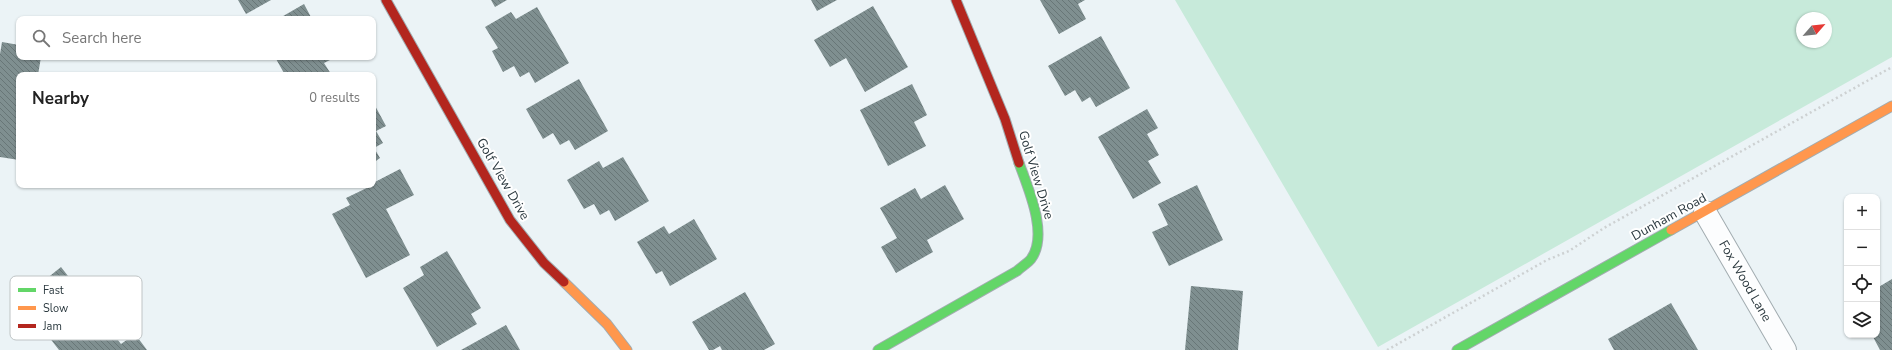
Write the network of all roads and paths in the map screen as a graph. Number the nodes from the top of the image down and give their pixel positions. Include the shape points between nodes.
1 (386, 0) edge
2 (956, 0) edge
3 (1892, 67) edge
4 (1892, 106) edge
5 (1705, 212) junction
6 (627, 350) edge
7 (878, 350) edge
8 (1387, 350) edge
9 (1457, 350) edge
10 (1785, 350) edge

1 - 6 street, Golf View Drive via 510,220 544,264 606,324
2 - 7 street, Golf View Drive via 1008,127 1037,217 1037,246 1031,259 1017,271
3 - 8 path via 1604,228 1569,251 1547,260
4 - 5 street, Dunham Road
5 - 9 street, Dunham Road
5 - 10 street, Fox Wood Lane

